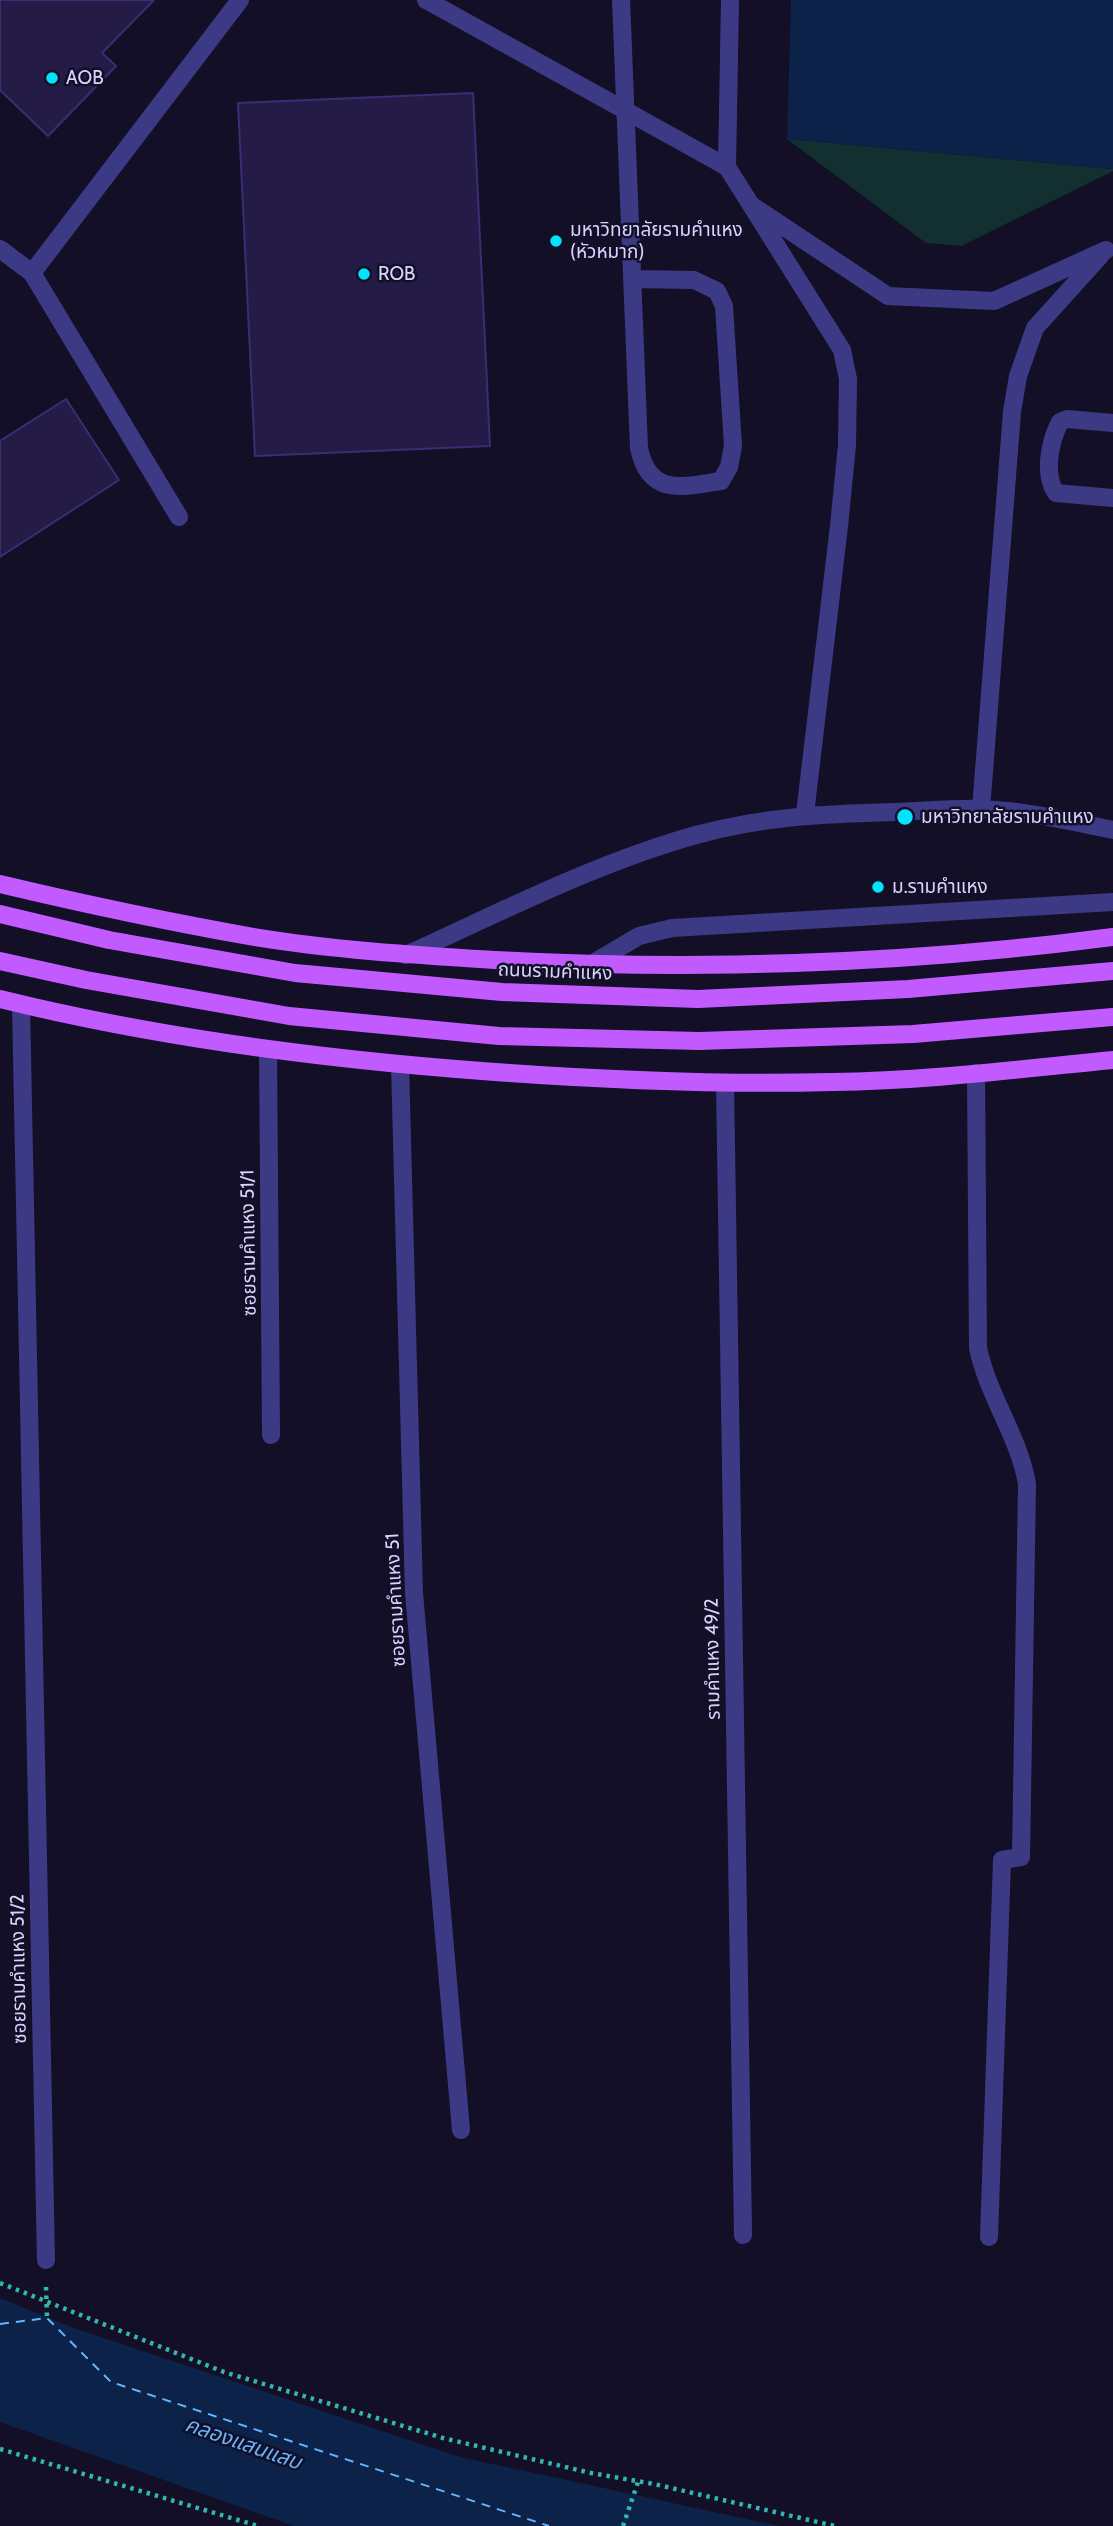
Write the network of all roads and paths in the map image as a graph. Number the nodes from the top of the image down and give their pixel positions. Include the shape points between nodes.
1 (240, 0) edge
2 (426, 0) edge
3 (621, 0) edge
4 (730, 0) edge
5 (625, 111) junction
6 (726, 167) junction
7 (751, 205) junction
8 (1109, 246) edge
9 (0, 249) edge
10 (32, 273) junction
11 (633, 279) junction
12 (1113, 423) edge
13 (1113, 498) edge
14 (179, 517) dead end
15 (981, 809) junction
16 (805, 814) junction
17 (1113, 830) edge
18 (0, 884) edge
19 (1113, 902) edge
20 (0, 914) edge
21 (1113, 937) edge
22 (406, 955) junction
23 (0, 961) edge
24 (590, 965) junction
25 (1113, 971) edge
26 (0, 999) edge
27 (21, 1004) junction
28 (1113, 1017) edge
29 (268, 1050) junction
30 (1113, 1060) edge
31 (400, 1065) junction
32 (976, 1073) junction
33 (725, 1083) junction
34 (271, 1435) dead end
35 (461, 2130) dead end
36 (743, 2235) dead end
37 (989, 2237) dead end
38 (47, 2260) dead end
39 (0, 2283) edge
40 (45, 2302) junction
41 (47, 2318) dead end
42 (0, 2449) edge
43 (638, 2482) junction
44 (258, 2526) edge
45 (624, 2526) edge
46 (835, 2526) edge

1 - 10 street
2 - 5 street
3 - 5 street
4 - 6 street
5 - 6 street
5 - 11 street
6 - 7 street
7 - 8 street via 888,296 994,301
7 - 16 street via 842,350 848,379 839,526
8 - 15 street via 1035,328 1018,376
9 - 10 street
10 - 14 street
11 - 11 street via 694,280 717,291 724,306 733,446 721,481 677,488 661,483 641,461
12 - 13 street via 1060,422 1048,477 1056,493
15 - 16 street
15 - 17 street
16 - 22 street via 695,835 640,854
18 - 22 main road, ถนนรามคำแหง via 255,937
19 - 24 street via 672,928 639,936
20 - 25 main road, ถนนรามคำแหง via 109,940 295,973 502,992 698,999 908,989
21 - 24 main road, ถนนรามคำแหง via 828,962
22 - 24 main road, ถนนรามคำแหง
23 - 28 main road via 289,1016 499,1036 699,1041 913,1034
26 - 27 main road
27 - 29 main road
27 - 38 street, ซอยรามคำแหง 51/2
29 - 31 main road
29 - 34 street, ซอยรามคำแหง 51/1
30 - 32 main road
31 - 33 main road
31 - 35 street, ซอยรามคำแหง 51 via 414,1593
32 - 33 main road
32 - 37 street via 978,1348 984,1374 1023,1461 1027,1484 1021,1857 1002,1860
33 - 36 street, รามคำแหง 49/2
39 - 40 path
40 - 41 path
40 - 43 path via 236,2376 443,2438
42 - 44 path
43 - 45 path
43 - 46 path

